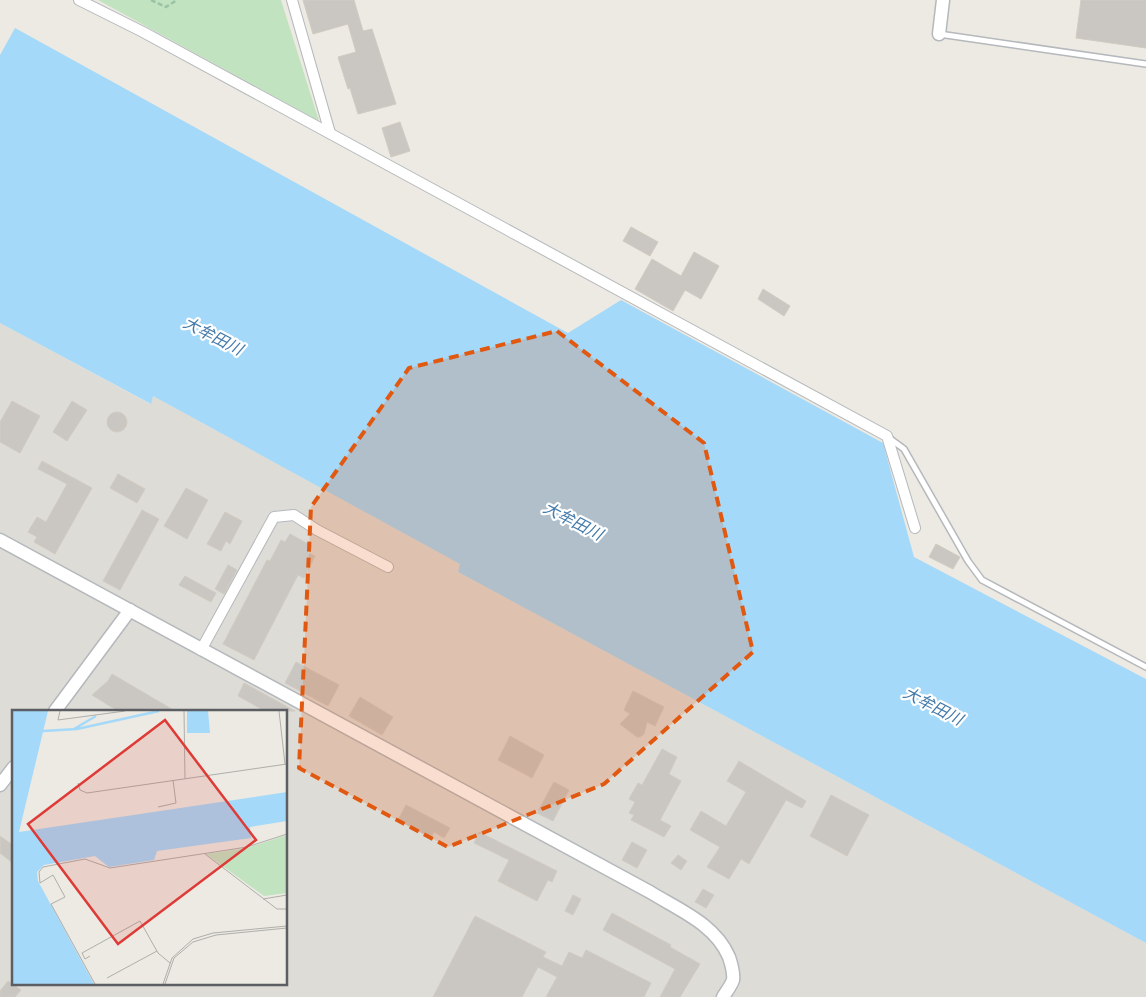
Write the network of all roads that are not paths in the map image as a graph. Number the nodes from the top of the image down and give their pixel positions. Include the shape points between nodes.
1 (79, 0) edge
2 (292, 0) edge
3 (943, 0) edge
4 (939, 34) joint
5 (1146, 64) edge
6 (330, 133) junction
7 (886, 436) junction
8 (915, 528) dead end
9 (0, 540) edge
10 (388, 567) dead end
11 (130, 610) junction
12 (201, 650) junction
13 (1146, 667) edge
14 (57, 710) edge
15 (12, 770) edge
16 (0, 785) edge
17 (723, 997) edge

1 - 6 street
2 - 6 street
3 - 4 street
4 - 5 lane
6 - 7 street
7 - 8 street
7 - 13 lane via 904,449 982,580
9 - 11 street
10 - 12 street via 294,516 274,517
11 - 12 street
11 - 14 street
12 - 17 street via 650,892 705,925 716,934 732,964 733,980
15 - 16 street

